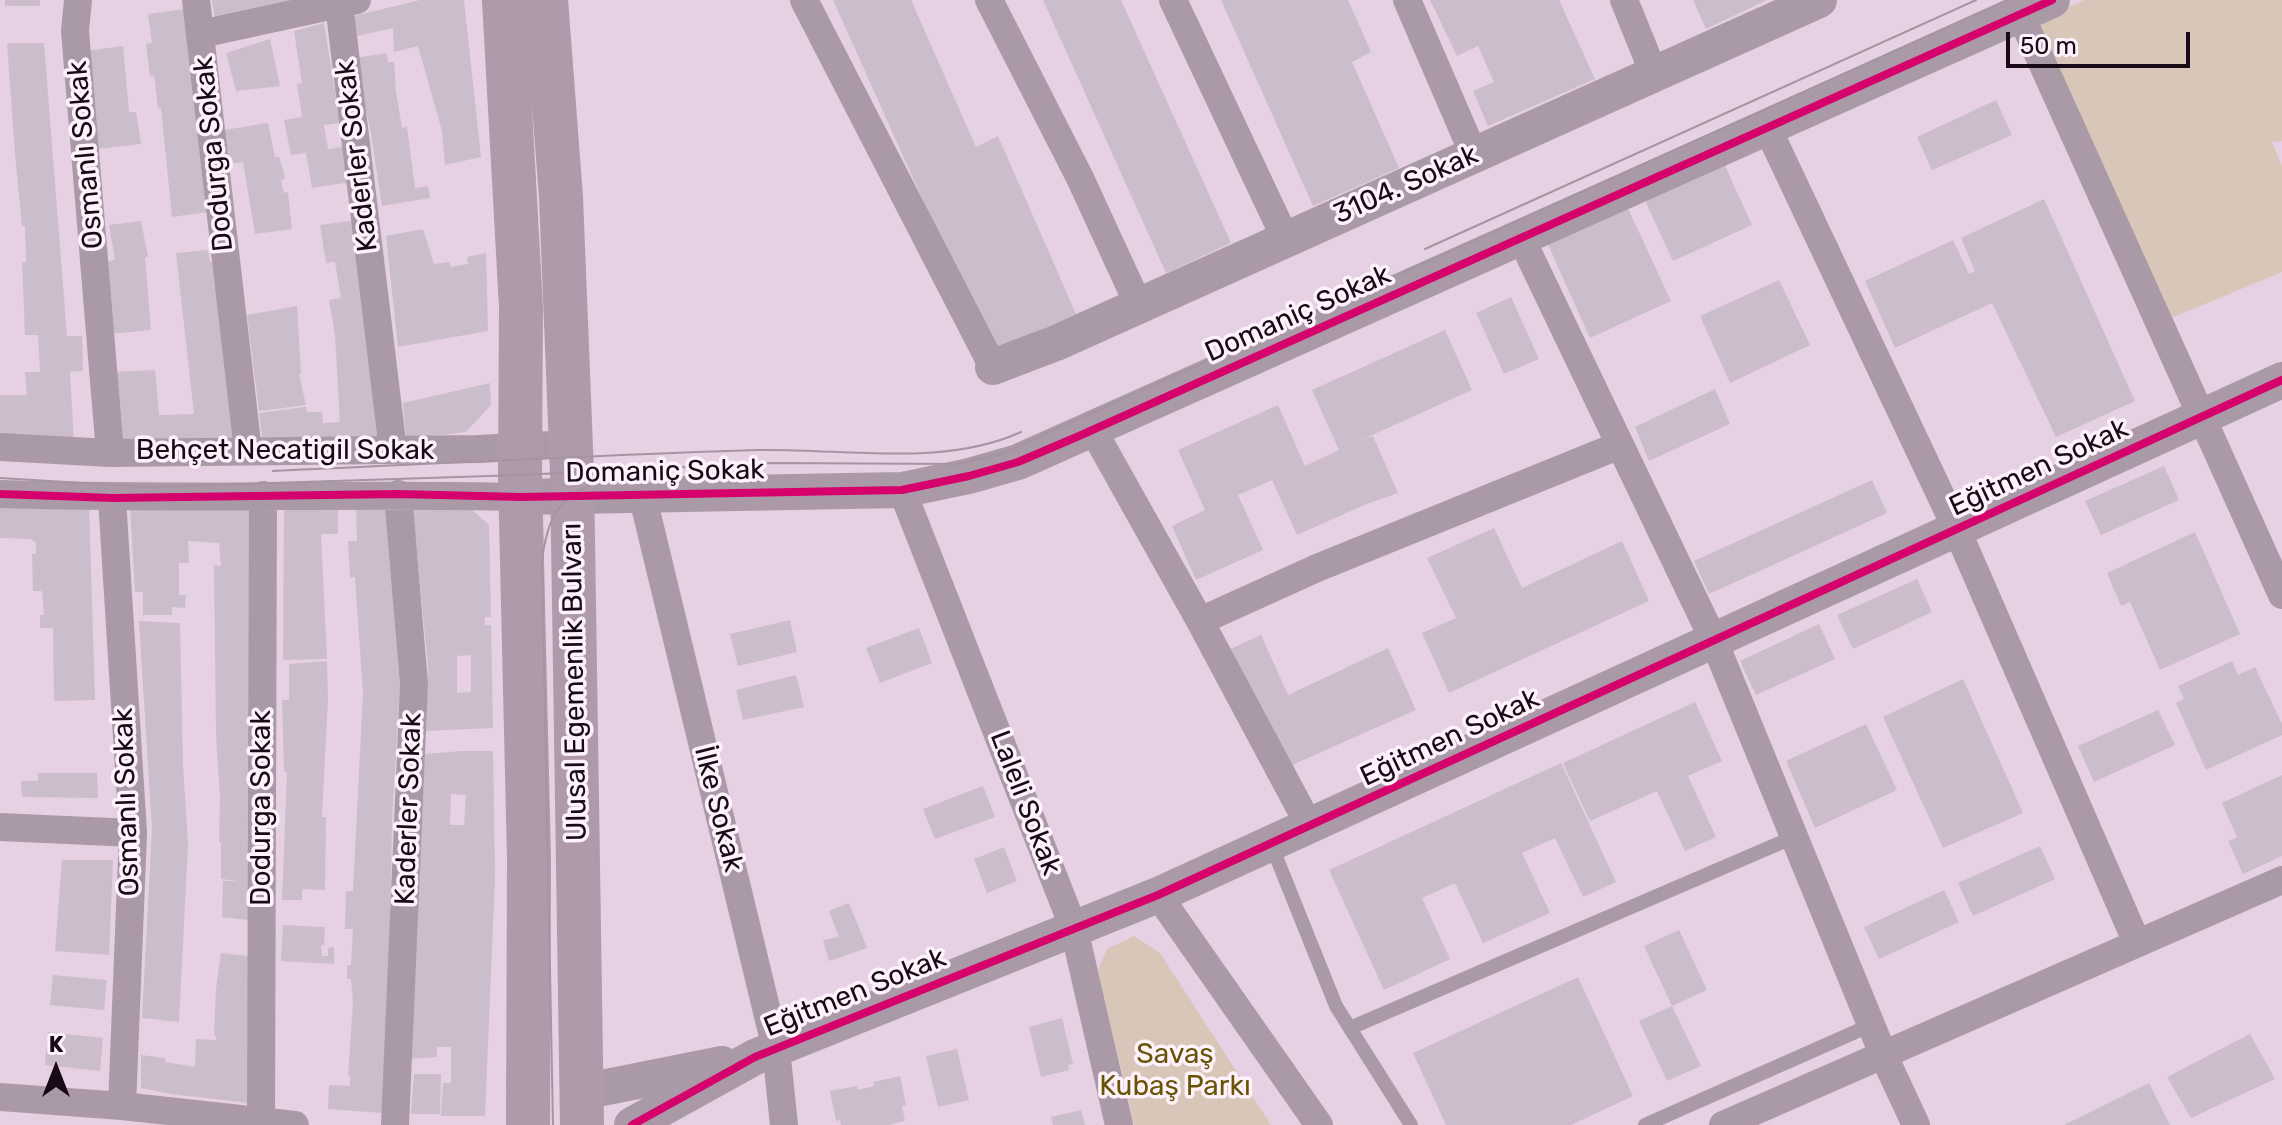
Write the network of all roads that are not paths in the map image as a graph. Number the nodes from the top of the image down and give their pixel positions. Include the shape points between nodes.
1 (78, 0) edge
2 (196, 0) edge
3 (504, 0) edge
4 (546, 0) edge
5 (804, 0) edge
6 (989, 0) edge
7 (1173, 0) edge
8 (1407, 0) edge
9 (1624, 0) edge
10 (1819, 0) edge
11 (348, 2) edge
12 (2036, 7) edge
13 (201, 34) junction
14 (1654, 74) junction
15 (1767, 127) junction
16 (1474, 155) junction
17 (1521, 238) junction
18 (1286, 240) junction
19 (1139, 306) junction
20 (993, 367) joint
21 (2282, 380) edge
22 (2203, 416) junction
23 (1093, 430) junction
24 (570, 444) junction
25 (1620, 445) junction
26 (0, 447) edge
27 (522, 448) junction
28 (393, 450) junction
29 (248, 451) junction
30 (110, 453) junction
31 (902, 490) junction
32 (0, 494) edge
33 (398, 494) junction
34 (572, 494) junction
35 (642, 494) junction
36 (263, 495) junction
37 (521, 497) junction
38 (112, 498) junction
39 (1957, 530) junction
40 (2282, 595) edge
41 (1200, 621) junction
42 (1714, 641) junction
43 (0, 827) edge
44 (1310, 827) junction
45 (133, 833) junction
46 (1794, 837) junction
47 (1271, 844) junction
48 (2282, 880) edge
49 (1158, 895) junction
50 (1074, 929) junction
51 (2137, 943) junction
52 (1871, 1025) junction
53 (1350, 1028) junction
54 (765, 1053) junction
55 (1883, 1054) junction
56 (0, 1097) edge
57 (122, 1106) junction
58 (582, 1108) edge
59 (72, 1114) edge
60 (261, 1122) junction
61 (295, 1125) edge
62 (395, 1125) edge
63 (528, 1125) edge
64 (632, 1125) edge
65 (784, 1125) edge
66 (1119, 1125) edge
67 (1319, 1125) edge
68 (1411, 1125) edge
69 (1645, 1125) edge
70 (1723, 1125) edge
71 (1916, 1125) edge

1 - 30 street, Osmanlı Sokak via 75,31
2 - 13 street, Dodurga Sokak
3 - 27 main road, Ulusal Egemenlik Bulvarı via 521,307
4 - 24 main road, Ulusal Egemenlik Bulvarı via 561,197
5 - 20 street
6 - 19 street
7 - 18 street
8 - 16 street
9 - 14 street
10 - 14 street, 3104. Sokak
11 - 13 street
11 - 28 street, Kaderler Sokak
12 - 15 street, Domaniç Sokak
12 - 22 street
13 - 29 street, Dodurga Sokak
14 - 16 street, 3104. Sokak
15 - 17 street, Domaniç Sokak
15 - 39 street
16 - 18 street, 3104. Sokak
17 - 23 street, Domaniç Sokak
17 - 25 street
18 - 19 street, 3104. Sokak
19 - 20 street, 3104. Sokak
21 - 22 street, Eğitmen Sokak
22 - 39 street, Eğitmen Sokak
22 - 40 street
23 - 31 street, Domaniç Sokak via 1018,462
23 - 41 street
24 - 27 street, Behçet Necatigil Sokak
24 - 34 main road, Ulusal Egemenlik Bulvarı
25 - 41 street
25 - 42 street
26 - 30 street, Behçet Necatigil Sokak
27 - 28 street, Behçet Necatigil Sokak
27 - 37 main road, Ulusal Egemenlik Bulvarı
28 - 29 street, Behçet Necatigil Sokak
29 - 30 street, Behçet Necatigil Sokak
31 - 35 street, Domaniç Sokak
31 - 50 street, Laleli Sokak
32 - 38 street
33 - 36 street
33 - 37 street
33 - 62 street, Kaderler Sokak via 414,684
34 - 35 street, Domaniç Sokak
34 - 37 street, Domaniç Sokak
34 - 58 main road, Ulusal Egemenlik Bulvarı
35 - 54 street, İlke Sokak
36 - 38 street
36 - 60 street, Dodurga Sokak
37 - 63 main road, Ulusal Egemenlik Bulvarı
38 - 45 street, Osmanlı Sokak
39 - 42 street, Eğitmen Sokak
39 - 51 street
41 - 44 street
42 - 44 street, Eğitmen Sokak
42 - 46 street
43 - 45 street
44 - 47 street, Eğitmen Sokak
45 - 57 street, Osmanlı Sokak
46 - 52 street
46 - 53 lane
47 - 49 street, Eğitmen Sokak
47 - 53 lane via 1336,1006
48 - 51 street
49 - 50 street, Eğitmen Sokak
49 - 67 street
50 - 54 street, Eğitmen Sokak
50 - 66 street, Laleli Sokak
51 - 55 street
52 - 55 street
52 - 69 lane
53 - 68 lane
54 - 58 street, Eğitmen Sokak
54 - 64 street, Eğitmen Sokak
54 - 65 street, İlke Sokak
55 - 70 street
55 - 71 street
56 - 59 street
57 - 59 street
57 - 60 street
60 - 61 street

